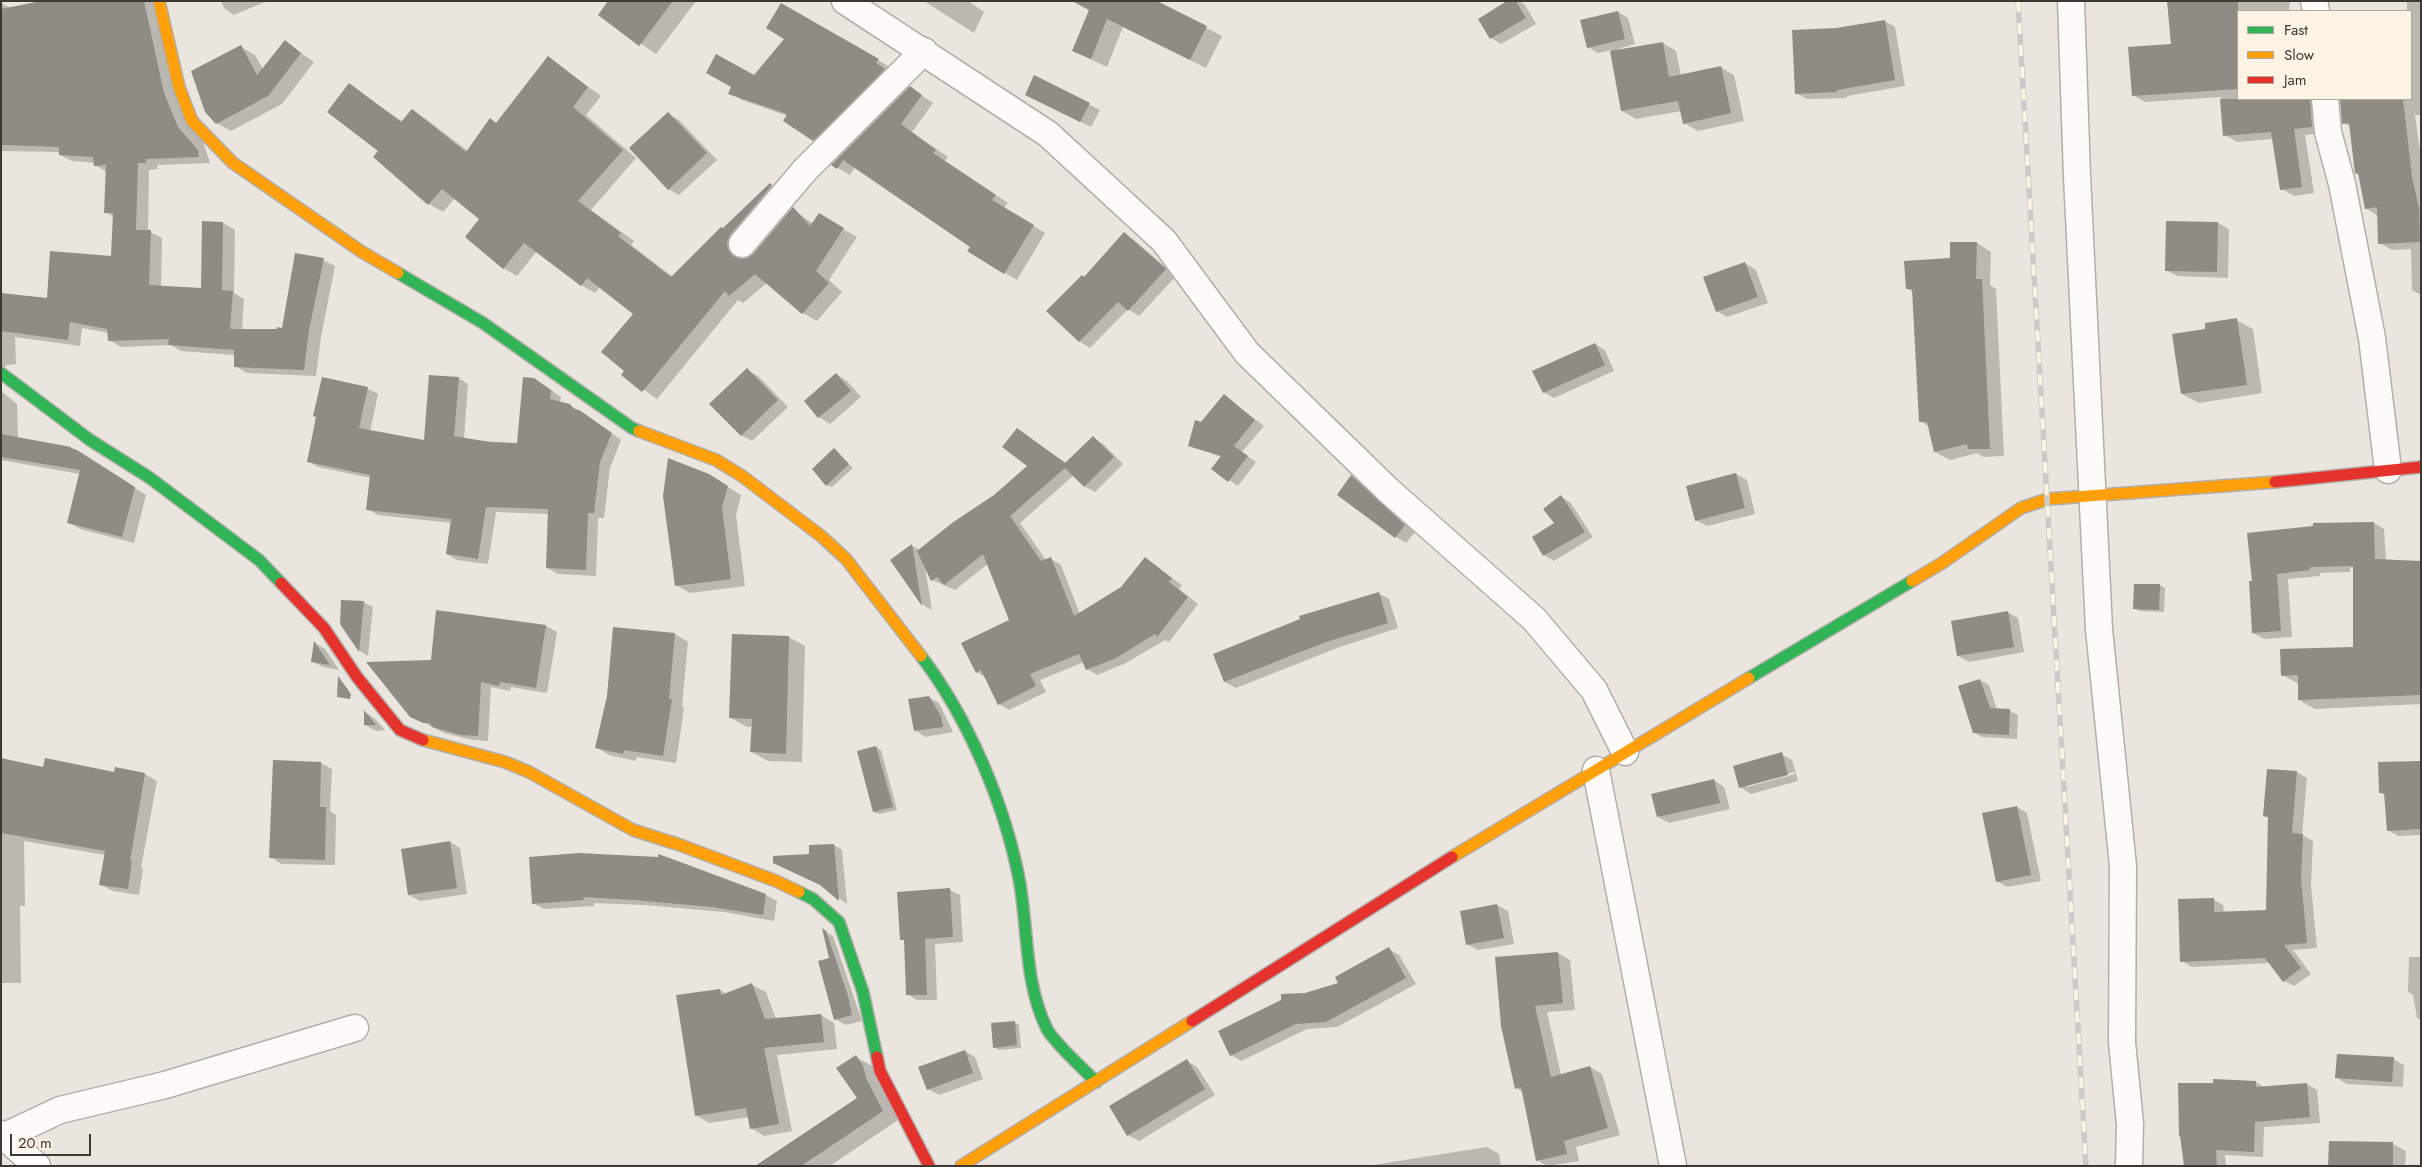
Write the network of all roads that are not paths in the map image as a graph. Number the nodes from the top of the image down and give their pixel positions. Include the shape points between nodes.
1 (159, 1) edge
2 (845, 1) edge
3 (2071, 1) edge
4 (924, 51) junction
5 (2325, 100) edge
6 (742, 244) dead end
7 (1, 373) edge
8 (2421, 467) edge
9 (2388, 470) junction
10 (2091, 496) junction
11 (1625, 752) junction
12 (1596, 770) junction
13 (355, 1028) dead end
14 (1096, 1082) junction
15 (3, 1135) edge
16 (37, 1166) edge
17 (928, 1166) edge
18 (962, 1166) edge
19 (1673, 1166) edge
20 (2129, 1166) edge

1 - 14 street via 179,87 192,121 233,163 362,252 483,323 632,428 716,460 742,476 822,536 846,559 928,665 962,720 988,776 1010,839 1020,885 1034,996 1048,1030
2 - 4 street
3 - 10 street
4 - 6 street via 805,170
4 - 11 street via 1048,134 1164,241 1247,352 1382,484 1534,619 1594,690
5 - 9 street via 2328,132 2342,184 2372,338
7 - 17 street via 259,560 324,628 357,677 400,730 427,742 505,762 633,830 776,881 813,899 839,922 863,992 880,1071
8 - 9 street
9 - 10 street
10 - 11 street via 2048,499 2021,508 1942,563
10 - 20 street via 2099,629 2123,866 2122,1042 2130,1124
11 - 12 street
12 - 14 street via 1498,828
12 - 19 street
13 - 15 street via 165,1086 60,1110
14 - 18 street
15 - 16 street

